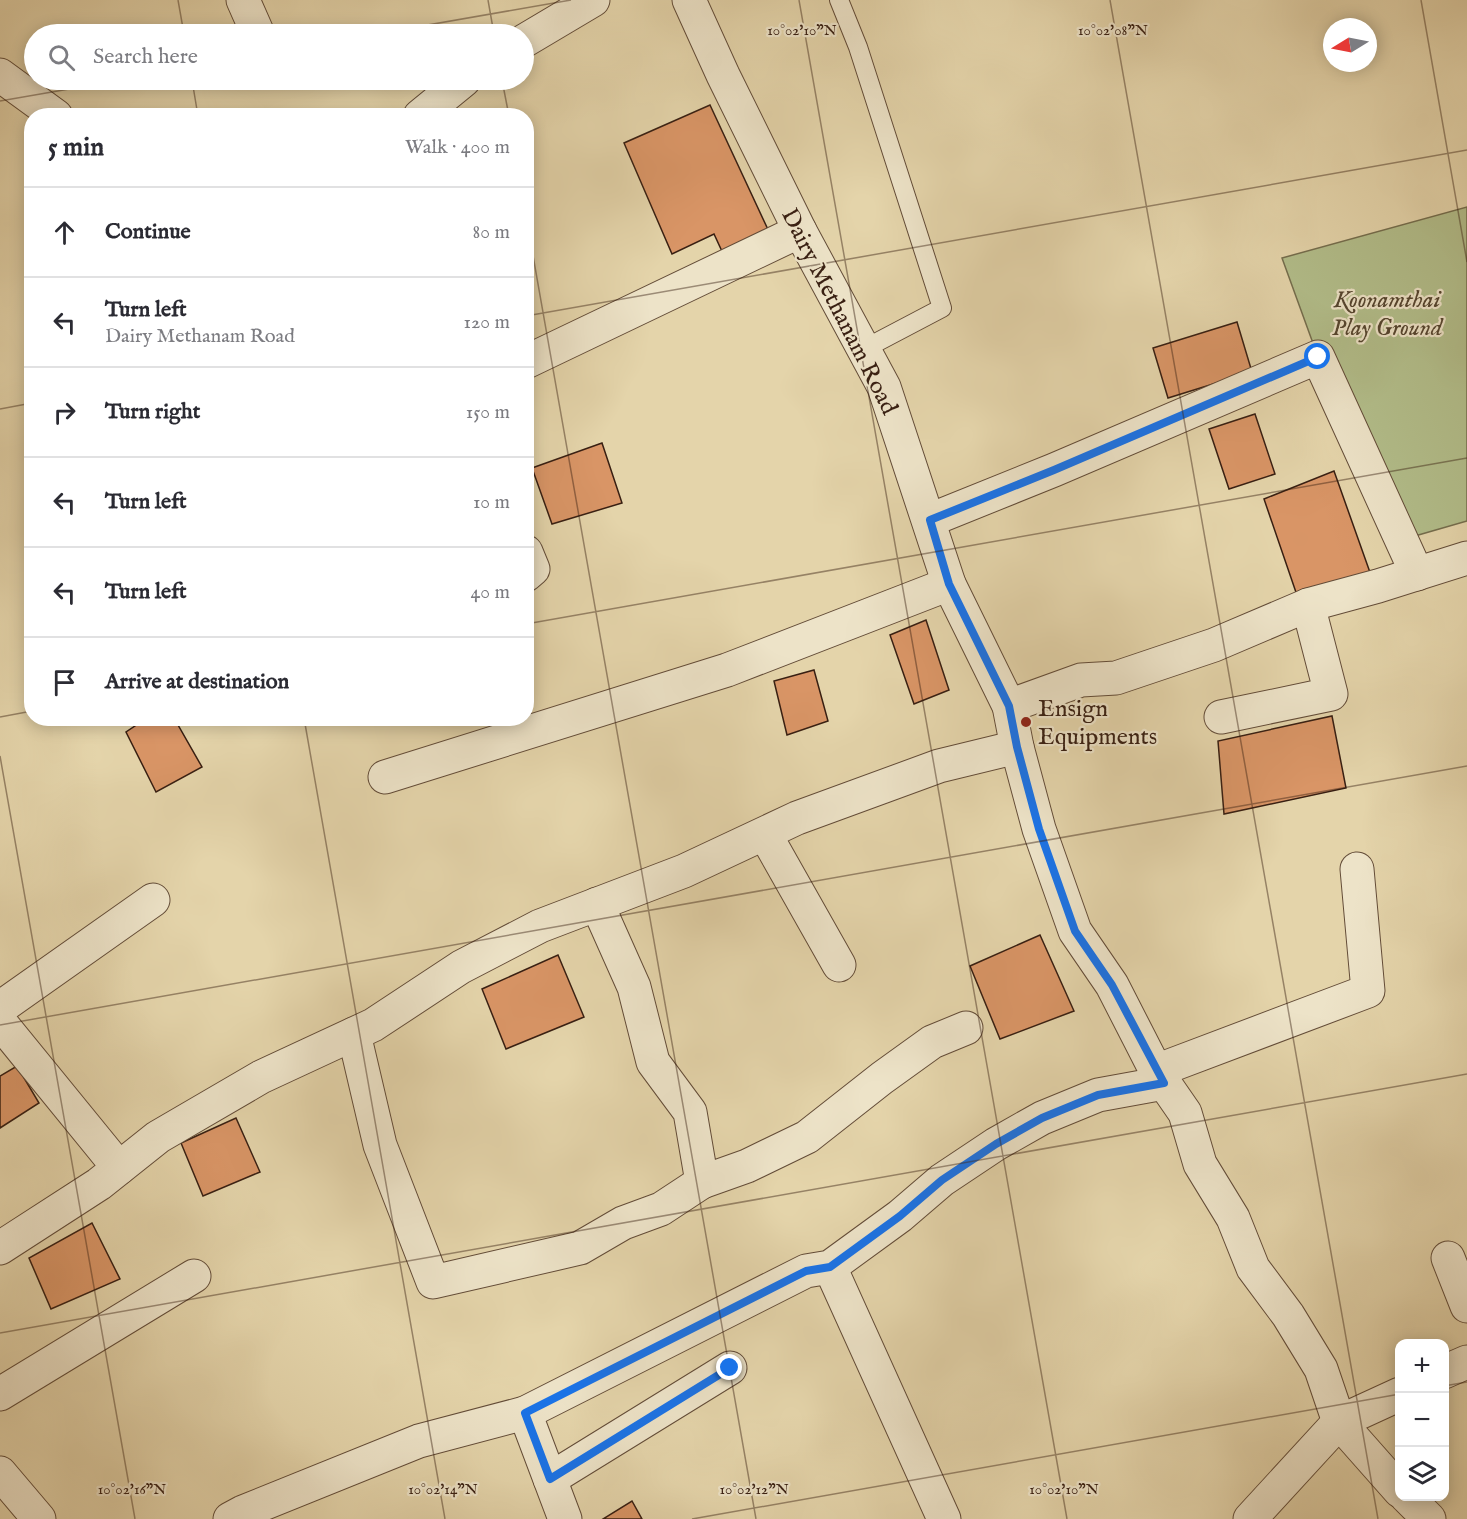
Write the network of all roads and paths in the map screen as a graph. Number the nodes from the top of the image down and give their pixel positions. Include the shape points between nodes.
1 (243, 0) edge
2 (593, 0) edge
3 (689, 0) edge
4 (839, 0) edge
5 (254, 24) edge
6 (534, 35) edge
7 (0, 75) edge
8 (452, 90) edge
9 (45, 108) edge
10 (430, 108) edge
11 (800, 231) junction
12 (864, 349) junction
13 (534, 358) edge
14 (930, 520) junction
15 (1467, 558) edge
16 (1417, 574) junction
17 (949, 584) junction
18 (1308, 605) junction
19 (1009, 706) junction
20 (1221, 717) dead end
21 (534, 721) edge
22 (502, 729) edge
23 (1017, 747) junction
24 (385, 777) dead end
25 (765, 834) junction
26 (1357, 869) dead end
27 (153, 900) dead end
28 (597, 904) junction
29 (839, 965) dead end
30 (0, 1008) edge
31 (0, 1022) edge
32 (966, 1028) dead end
33 (354, 1034) junction
34 (1160, 1077) junction
35 (119, 1168) junction
36 (702, 1182) junction
37 (0, 1248) edge
38 (1448, 1258) dead end
39 (830, 1267) junction
40 (194, 1276) dead end
41 (1467, 1306) edge
42 (1467, 1362) edge
43 (730, 1368) dead end
44 (1449, 1370) edge
45 (0, 1394) edge
46 (1395, 1396) edge
47 (525, 1413) junction
48 (1339, 1422) junction
49 (0, 1473) edge
50 (550, 1479) junction
51 (1395, 1485) edge
52 (1410, 1501) edge
53 (240, 1517) edge
54 (39, 1519) edge
55 (565, 1519) edge
56 (944, 1519) edge
57 (1250, 1519) edge
58 (1428, 1519) edge

1 - 5 street
2 - 6 street
3 - 11 street, Dairy Methanam Road
4 - 12 lane via 858,47 942,308
7 - 9 street
8 - 10 street
11 - 12 street, Dairy Methanam Road
11 - 13 street
12 - 14 street, Dairy Methanam Road via 884,387
14 - 16 street via 1318,357
14 - 17 street, Dairy Methanam Road
15 - 16 street
16 - 18 street
17 - 19 street, Dairy Methanam Road
17 - 21 street via 727,670
18 - 19 street via 1214,645 1116,678 1081,680
18 - 20 street via 1331,694
19 - 23 street, Dairy Methanam Road
22 - 24 street
23 - 25 street via 939,766 797,818
23 - 34 street, Dairy Methanam Road via 1039,829 1075,931 1112,985
25 - 28 street
25 - 29 street
26 - 34 street via 1368,991
27 - 30 street
28 - 33 street via 540,926 461,967
28 - 36 street via 634,987 653,1062 690,1112
31 - 35 street
32 - 36 street via 932,1042 807,1137 747,1166
33 - 35 street via 261,1077 158,1137
33 - 36 street via 380,1145 434,1282 580,1248 623,1223 661,1209
34 - 39 street via 1098,1095 1042,1118 996,1144 942,1180
34 - 48 street, Dairy Methanam Road via 1185,1113 1200,1164 1233,1218 1253,1268 1321,1369
35 - 37 street
38 - 41 street
39 - 47 street via 806,1271
39 - 56 street
40 - 45 street
42 - 44 street
43 - 50 street
46 - 48 street
47 - 50 street
47 - 53 street via 419,1441
48 - 51 street, Dairy Methanam Road
48 - 57 street
49 - 54 street
50 - 55 street
52 - 58 street

